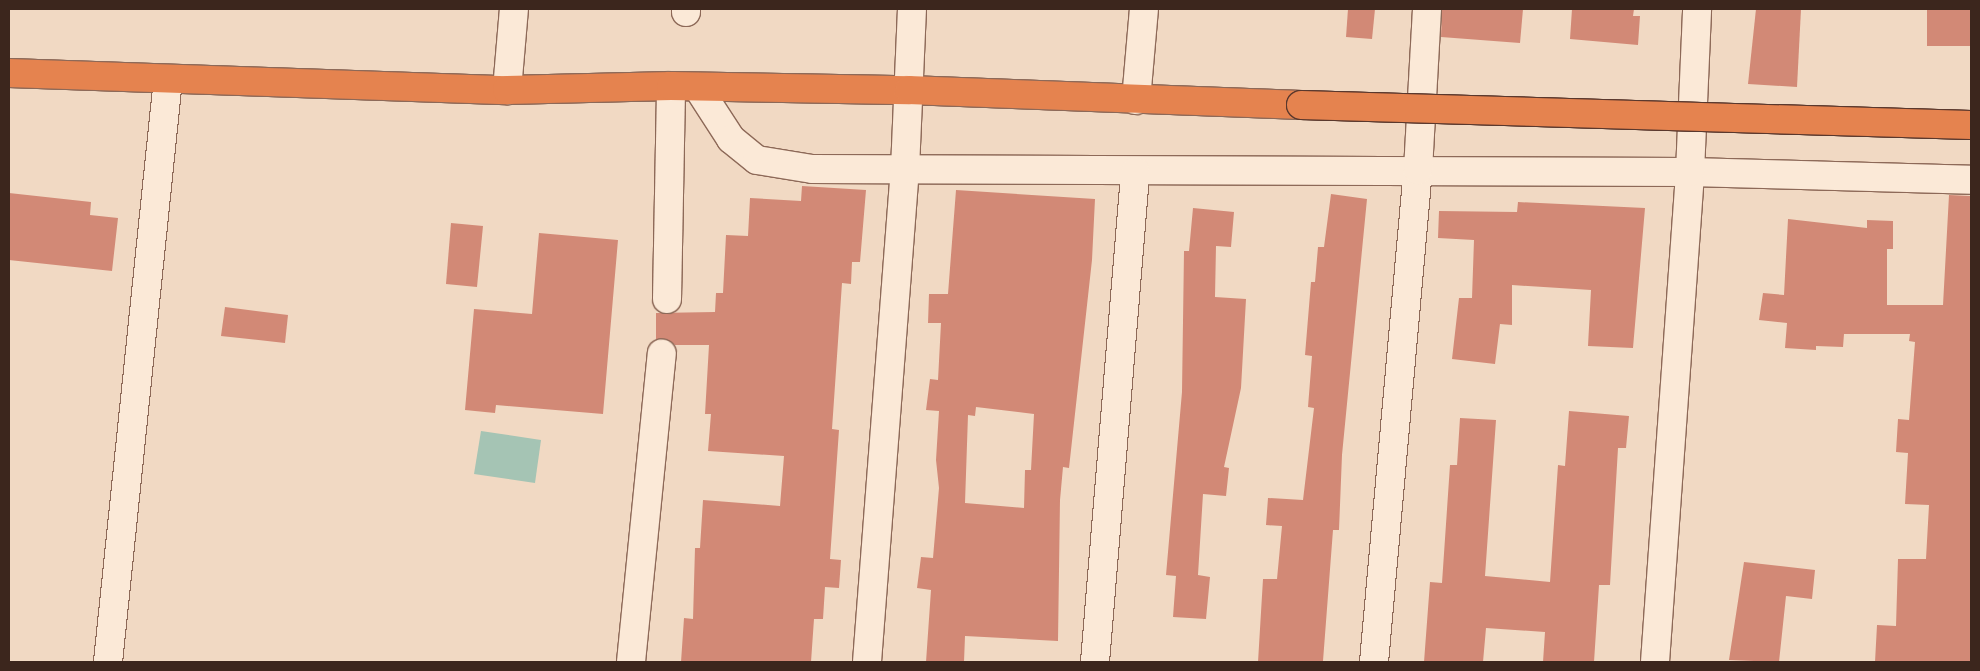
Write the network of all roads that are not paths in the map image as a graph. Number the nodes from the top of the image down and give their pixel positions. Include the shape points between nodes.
1 (514, 9) edge
2 (912, 9) edge
3 (1144, 9) edge
4 (1427, 9) edge
5 (1697, 9) edge
6 (9, 73) edge
7 (168, 79) junction
8 (671, 86) junction
9 (698, 88) junction
10 (507, 90) junction
11 (909, 90) junction
12 (1136, 100) junction
13 (1971, 125) edge
14 (905, 169) junction
15 (1418, 170) junction
16 (1136, 172) junction
17 (1690, 172) junction
18 (1971, 180) edge
19 (667, 299) dead end
20 (662, 354) dead end
21 (108, 662) edge
22 (632, 662) edge
23 (867, 662) edge
24 (1095, 662) edge
25 (1374, 662) edge
26 (1655, 662) edge

1 - 10 street
2 - 11 street
3 - 12 street
4 - 15 street
5 - 17 street
6 - 7 highway
7 - 10 highway
7 - 21 street
8 - 9 highway
8 - 10 highway
8 - 19 street
9 - 11 highway
9 - 14 street via 731,139 757,160 812,169
11 - 12 highway
11 - 14 street
12 - 13 highway, bridge
14 - 16 street
14 - 23 street
15 - 16 street
15 - 17 street
15 - 25 street
16 - 24 street
17 - 18 street
17 - 26 street
20 - 22 street

